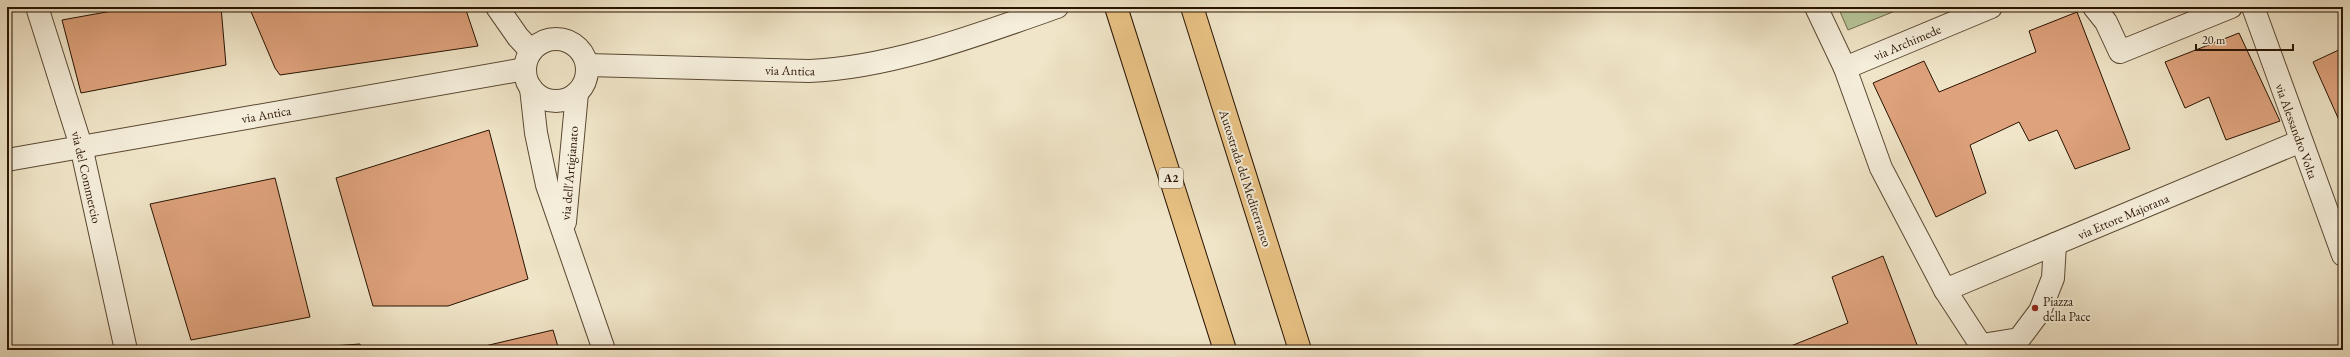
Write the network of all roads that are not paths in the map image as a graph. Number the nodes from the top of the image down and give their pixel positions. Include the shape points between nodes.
1 (37, 7) edge
2 (497, 7) edge
3 (1057, 7) edge
4 (1116, 7) edge
5 (1192, 7) edge
6 (1816, 7) edge
7 (1991, 7) edge
8 (2094, 7) edge
9 (2231, 7) edge
10 (2252, 7) edge
11 (586, 65) junction
12 (1845, 68) junction
13 (529, 69) junction
14 (577, 93) junction
15 (2300, 141) junction
16 (81, 146) junction
17 (7, 160) edge
18 (564, 229) junction
19 (2055, 244) junction
20 (2343, 255) edge
21 (1946, 290) junction
22 (1983, 348) edge
23 (126, 350) edge
24 (604, 350) edge
25 (1225, 350) edge
26 (1300, 350) edge

1 - 16 street, via del Commercio
2 - 13 street via 518,36
3 - 11 street, via Antica via 988,32 874,64 843,70
4 - 25 highway, A2
5 - 26 highway, Autostrada del Mediterraneo
6 - 12 street
7 - 12 street, via Archimede
8 - 9 street via 2106,22 2120,52
10 - 15 street, via Alessandro Volta
11 - 13 street via 577,47 563,40 548,40 539,44
11 - 14 street, via dell'Artigianato via 584,85
12 - 21 street via 1880,168
13 - 14 street via 539,96 548,100 568,98
13 - 16 street, via Antica
13 - 18 street, via dell'Artigianato via 536,133 547,185
14 - 18 street, via dell'Artigianato
15 - 19 street, via Ettore Majorana
15 - 20 street, via Alessandro Volta
16 - 17 street, via Antica
16 - 23 street, via del Commercio
18 - 24 street, via dell'Artigianato
19 - 21 street, via Ettore Majorana
19 - 22 street via 2053,278 2040,311 2019,339
21 - 22 street

